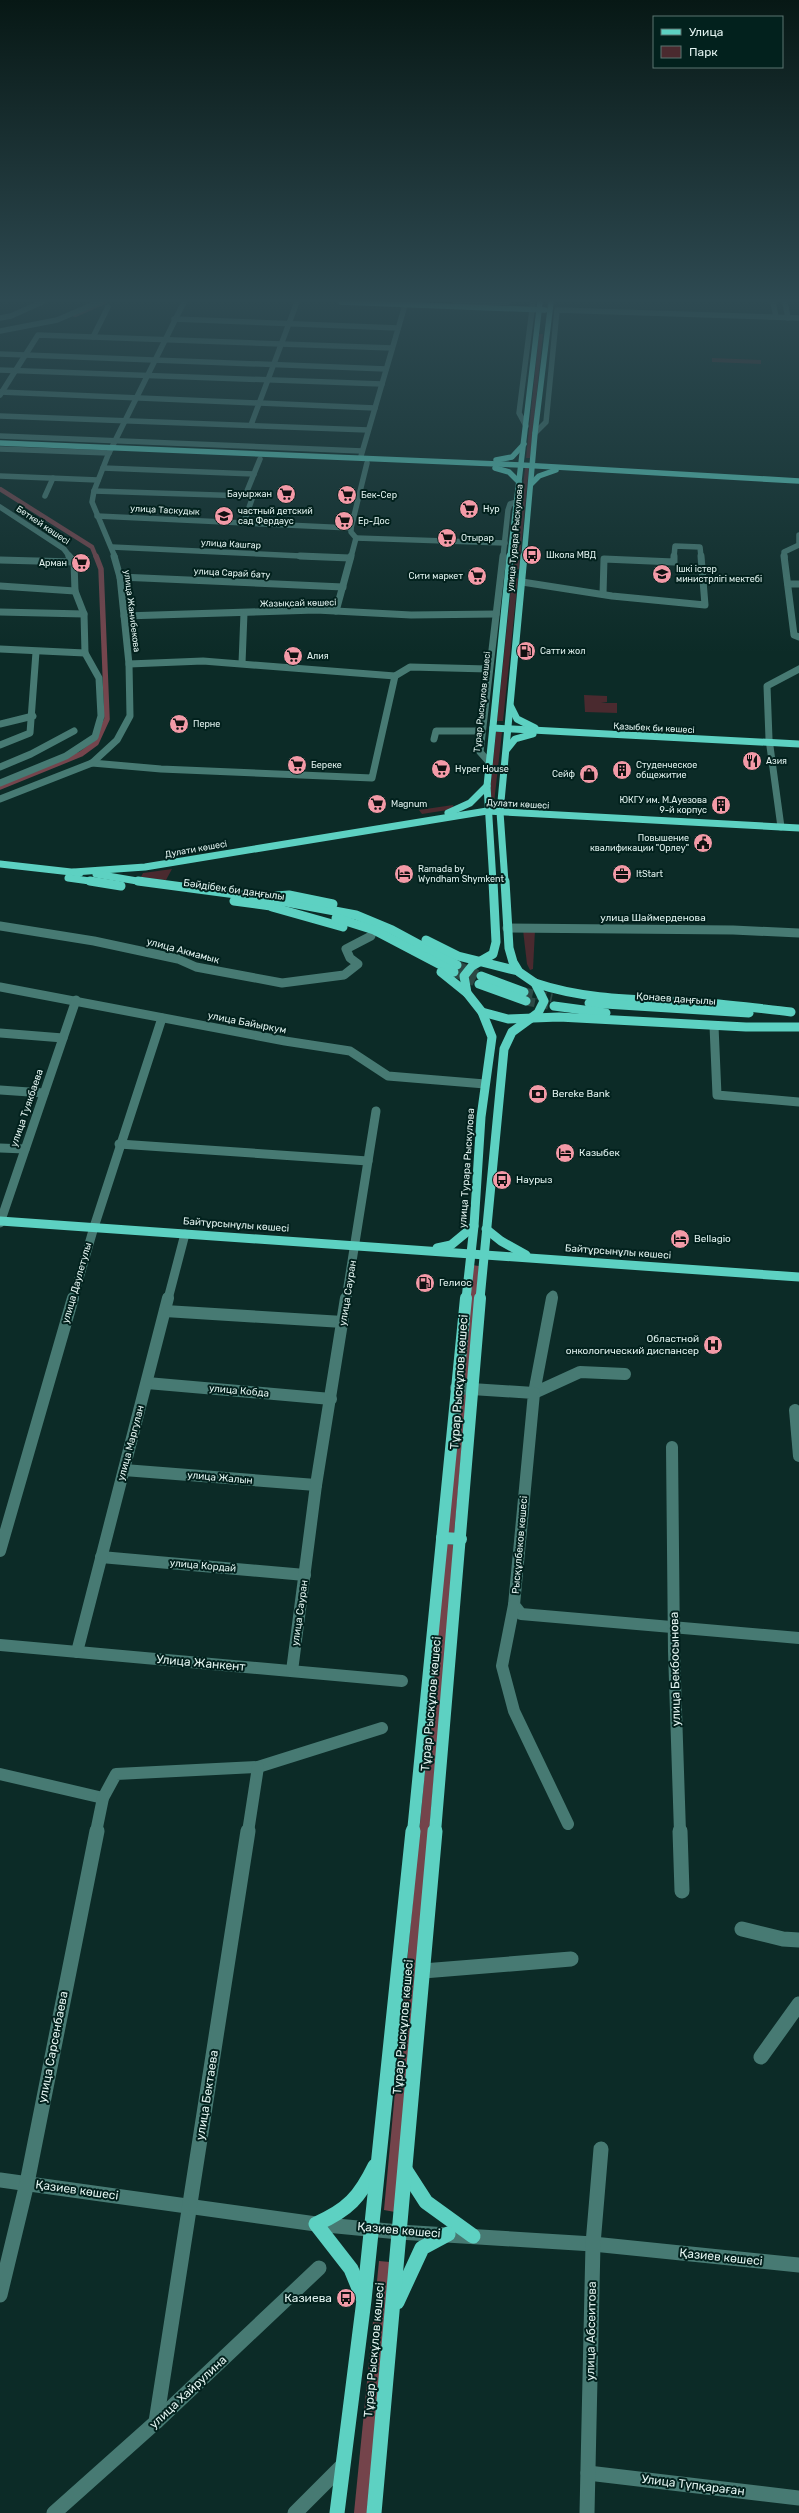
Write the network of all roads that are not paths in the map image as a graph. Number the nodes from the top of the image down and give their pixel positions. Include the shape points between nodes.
1 (101, 419) edge
2 (253, 419) edge
3 (371, 419) edge
4 (522, 419) edge
5 (527, 419) edge
6 (537, 419) edge
7 (546, 419) edge
8 (124, 420) junction
9 (251, 425) junction
10 (526, 426) junction
11 (368, 430) junction
12 (535, 433) junction
13 (0, 436) edge
14 (115, 440) junction
15 (0, 443) edge
16 (524, 444) junction
17 (0, 449) edge
18 (110, 451) junction
19 (362, 451) junction
20 (533, 457) junction
21 (360, 458) junction
22 (260, 459) dead end
23 (367, 463) dead end
24 (471, 463) junction
25 (521, 465) junction
26 (533, 466) junction
27 (103, 468) junction
28 (564, 468) junction
29 (254, 474) junction
30 (0, 476) edge
31 (53, 478) junction
32 (98, 480) junction
33 (799, 481) edge
34 (519, 482) junction
35 (531, 484) junction
36 (94, 491) junction
37 (45, 496) dead end
38 (245, 496) junction
39 (517, 502) junction
40 (0, 507) edge
41 (98, 516) junction
42 (244, 522) junction
43 (351, 528) junction
44 (799, 534) edge
45 (356, 538) junction
46 (505, 543) junction
47 (799, 544) edge
48 (112, 548) junction
49 (350, 558) junction
50 (0, 560) edge
51 (74, 562) junction
52 (510, 573) junction
53 (523, 574) junction
54 (120, 578) junction
55 (522, 582) junction
56 (788, 584) junction
57 (799, 584) edge
58 (0, 586) edge
59 (343, 587) junction
60 (75, 591) junction
61 (603, 594) junction
62 (336, 611) junction
63 (0, 612) edge
64 (244, 613) junction
65 (84, 614) junction
66 (496, 614) junction
67 (124, 616) junction
68 (799, 637) edge
69 (0, 649) edge
70 (36, 652) junction
71 (85, 653) junction
72 (489, 660) junction
73 (498, 660) junction
74 (242, 663) junction
75 (129, 664) junction
76 (488, 669) junction
77 (799, 669) edge
78 (395, 676) junction
79 (510, 703) junction
80 (33, 716) junction
81 (0, 724) edge
82 (493, 728) junction
83 (509, 729) junction
84 (482, 730) junction
85 (74, 731) dead end
86 (546, 732) junction
87 (434, 739) dead end
88 (768, 743) junction
89 (799, 744) edge
90 (0, 745) edge
91 (505, 753) junction
92 (489, 762) junction
93 (92, 763) junction
94 (0, 767) edge
95 (0, 782) edge
96 (487, 786) junction
97 (0, 799) edge
98 (487, 811) junction
99 (500, 812) junction
100 (431, 819) junction
101 (781, 827) junction
102 (799, 828) edge
103 (0, 864) edge
104 (145, 867) junction
105 (0, 870) edge
106 (74, 872) junction
107 (136, 881) junction
108 (266, 902) junction
109 (0, 926) edge
110 (507, 928) junction
111 (799, 933) edge
112 (371, 936) junction
113 (478, 961) junction
114 (455, 969) tunnel mouth
115 (519, 972) junction
116 (480, 980) tunnel mouth
117 (535, 983) junction
118 (0, 987) edge
119 (467, 993) junction
120 (525, 997) tunnel mouth
121 (76, 1000) junction
122 (482, 1012) junction
123 (795, 1013) edge
124 (162, 1018) junction
125 (529, 1019) junction
126 (714, 1026) junction
127 (799, 1027) edge
128 (0, 1033) edge
129 (63, 1038) junction
130 (485, 1084) junction
131 (0, 1090) edge
132 (44, 1093) junction
133 (799, 1102) edge
134 (376, 1112) dead end
135 (119, 1144) junction
136 (0, 1148) edge
137 (25, 1149) junction
138 (368, 1161) junction
139 (0, 1222) edge
140 (474, 1226) junction
141 (94, 1227) junction
142 (486, 1229) junction
143 (185, 1234) junction
144 (356, 1246) junction
145 (420, 1250) junction
146 (469, 1253) junction
147 (483, 1254) junction
148 (530, 1257) junction
149 (799, 1277) edge
150 (552, 1295) dead end
151 (165, 1311) junction
152 (344, 1322) junction
153 (625, 1374) dead end
154 (147, 1383) junction
155 (456, 1388) junction
156 (474, 1389) junction
157 (534, 1393) junction
158 (331, 1399) junction
159 (795, 1410) dead end
160 (672, 1447) dead end
161 (799, 1456) edge
162 (124, 1470) junction
163 (316, 1485) junction
164 (442, 1538) junction
165 (461, 1539) junction
166 (0, 1551) edge
167 (101, 1557) junction
168 (305, 1575) junction
169 (514, 1605) junction
170 (673, 1628) junction
171 (799, 1638) edge
172 (0, 1645) edge
173 (77, 1652) junction
174 (292, 1671) junction
175 (402, 1681) dead end
176 (382, 1728) dead end
177 (258, 1767) junction
178 (0, 1774) edge
179 (103, 1798) junction
180 (568, 1824) dead end
181 (682, 1891) dead end
182 (742, 1929) dead end
183 (799, 1940) edge
184 (571, 1959) dead end
185 (423, 1971) junction
186 (799, 2004) edge
187 (761, 2058) dead end
188 (601, 2149) dead end
189 (378, 2159) junction
190 (405, 2170) junction
191 (0, 2180) edge
192 (26, 2182) junction
193 (189, 2205) junction
194 (316, 2224) junction
195 (372, 2228) junction
196 (399, 2232) junction
197 (448, 2234) junction
198 (473, 2236) junction
199 (593, 2244) junction
200 (799, 2264) edge
201 (320, 2268) dead end
202 (0, 2296) edge
203 (364, 2300) junction
204 (392, 2313) junction
205 (156, 2422) junction
206 (342, 2466) junction
207 (588, 2473) junction
208 (799, 2498) edge
209 (54, 2513) edge
210 (294, 2513) edge
211 (337, 2513) edge
212 (374, 2513) edge
213 (587, 2513) edge

1 - 8 street
2 - 9 street
3 - 11 street
4 - 10 street
5 - 10 main road, Тұрар Рыскұлов көшесі
6 - 12 main road, улица Турара Рыскулова
7 - 12 street
8 - 9 street
8 - 14 street, улица Жанибекова
9 - 11 street
10 - 16 main road, Тұрар Рыскұлов көшесі
11 - 19 street
12 - 20 main road, улица Турара Рыскулова
13 - 14 street
14 - 18 street, улица Жанибекова
14 - 19 street
15 - 18 main road
16 - 24 main road via 509,458
16 - 25 main road, Тұрар Рыскұлов көшесі
17 - 18 street
18 - 21 main road
18 - 27 street, улица Жанибекова
19 - 21 street
20 - 26 main road, улица Турара Рыскулова
20 - 28 main road via 542,464
21 - 24 main road
22 - 29 street
23 - 43 street
24 - 25 main road
24 - 34 main road via 509,472
25 - 26 main road
25 - 34 main road, Тұрар Рыскұлов көшесі
26 - 28 main road
26 - 35 main road, улица Турара Рыскулова
27 - 29 street
27 - 32 street, улица Жанибекова
28 - 33 main road
28 - 35 main road via 546,472
29 - 38 street
30 - 31 street
31 - 32 street
31 - 37 street
32 - 36 street, улица Жанибекова
34 - 39 main road, Тұрар Рыскұлов көшесі
35 - 53 main road, улица Турара Рыскулова
36 - 38 street
36 - 41 street, улица Жанибекова via 92,502
38 - 42 street via 252,499
39 - 46 street via 510,504
39 - 52 main road, Тұрар Рыскұлов көшесі
40 - 51 street, Беткей көшесі via 64,549
41 - 42 street, улица Таскудык
41 - 48 street, улица Жанибекова
42 - 43 street, улица Таскудык
43 - 45 street
44 - 47 street
45 - 46 street
45 - 49 street
46 - 66 street
47 - 56 street via 784,552
48 - 49 street, улица Кашгар
48 - 54 street, улица Жанибекова
49 - 59 street
50 - 51 street
51 - 60 street
52 - 53 main road
52 - 73 main road, Тұрар Рыскұлов көшесі
53 - 55 main road, улица Турара Рыскулова
54 - 59 street, улица Сарай бату
54 - 67 street, улица Жанибекова
55 - 61 street
55 - 79 main road, улица Турара Рыскулова
56 - 57 street
56 - 68 street via 794,635
58 - 60 street
59 - 62 street
60 - 65 street
61 - 61 street via 705,605 700,547 675,546 674,562 604,559
62 - 64 street, Жазықсай көшесі
62 - 66 street, Жазықсай көшесі via 411,615
63 - 65 street
64 - 67 street, Жазықсай көшесі
64 - 74 street
65 - 71 street
66 - 72 street
67 - 75 street, улица Жанибекова
69 - 70 street
70 - 71 street
70 - 80 street
71 - 95 street via 99,678 101,716 95,737 66,756
72 - 73 street
72 - 76 street
73 - 82 main road, Тұрар Рыскұлов көшесі
74 - 75 street via 203,660
74 - 78 street
75 - 93 street, улица Жанибекова via 130,716 117,740
76 - 78 street via 410,667
76 - 84 street
77 - 88 street via 767,686
78 - 93 street via 372,778 162,769
79 - 83 main road, улица Турара Рыскулова
79 - 86 main road via 517,719
80 - 81 street
80 - 90 street via 30,733
82 - 83 main road, Қазыбек би көшесі
82 - 84 street
82 - 92 main road, Тұрар Рыскұлов көшесі
83 - 86 main road, Қазыбек би көшесі
83 - 91 main road
84 - 87 street via 436,731
84 - 92 street via 480,752
85 - 94 street
86 - 88 main road, Қазыбек би көшесі
86 - 91 main road via 517,738 511,742
88 - 89 main road, Қазыбек би көшесі
88 - 101 street
91 - 99 main road
92 - 96 main road, Тұрар Рыскұлов көшесі
93 - 97 street, улица Жанибекова
96 - 98 main road, Тұрар Рыскұлов көшесі
96 - 100 main road via 470,803
98 - 99 main road, Дулати көшесі
98 - 100 main road, Дулати көшесі
98 - 113 main road, Тұрар Рыскұлов көшесі via 496,942 493,954
99 - 101 main road, Дулати көшесі
99 - 110 main road
100 - 104 main road, Дулати көшесі
101 - 102 main road, Дулати көшесі
103 - 106 main road
104 - 106 main road, Дулати көшесі
104 - 107 main road via 135,875
105 - 108 main road, Бәйдібек би даңғылы
106 - 107 main road, Бәйдібек би даңғылы
107 - 108 main road, Бәйдібек би даңғылы
108 - 112 main road
108 - 113 main road via 289,895 361,911 385,919 449,952
108 - 114 main road, Бәйдібек би даңғылы via 320,913 374,930
109 - 112 street, улица Акмамык via 94,941 178,959 196,967 282,983 344,975 358,964 350,958 346,949
110 - 111 street, улица Шаймерденова
110 - 115 main road, Тұрар Рыскұлов көшесі via 510,955
112 - 119 main road via 388,942 449,976
113 - 115 main road via 503,964
113 - 119 main road, Тұрар Рыскұлов көшесі via 464,976
115 - 117 main road, Тұрар Рыскұлов көшесі
116 - 120 main road
117 - 123 main road via 581,996 708,1003
117 - 125 main road, Тұрар Рыскұлов көшесі via 544,1001 541,1011
118 - 121 street, улица Байыркум
119 - 122 main road
121 - 124 street, улица Байыркум
121 - 129 street, улица Туякбаева
122 - 125 main road via 504,1020
122 - 130 main road via 492,1037
123 - 127 main road, Қонаев даңғылы via 730,1014 553,1002 612,1014 731,1019
124 - 130 street, улица Байыркум via 350,1051 378,1072 388,1076
124 - 135 street, улица Даулетулы
125 - 126 main road via 588,1018
125 - 142 main road, Тұрар Рыскұлов көшесі via 511,1032 504,1049
126 - 127 main road
126 - 133 street via 718,1095
128 - 129 street
129 - 132 street, улица Туякбаева
130 - 140 main road, улица Турара Рыскулова
131 - 132 street
132 - 137 street, улица Туякбаева
134 - 138 street, улица Сауран
135 - 138 street
135 - 141 street, улица Даулетулы
136 - 137 street
137 - 139 street, улица Туякбаева
138 - 144 street, улица Сауран
139 - 141 main road, Байтұрсынұлы көшесі
140 - 145 main road via 451,1245
140 - 146 main road, улица Турара Рыскулова
141 - 143 main road, Байтұрсынұлы көшесі
141 - 166 street, улица Даулетулы
142 - 147 main road, Тұрар Рыскұлов көшесі
142 - 148 main road via 500,1241
143 - 144 main road, Байтұрсынұлы көшесі
143 - 151 street, улица Маргулан
144 - 145 main road, Байтұрсынұлы көшесі
144 - 152 street, улица Сауран
145 - 146 main road, Байтұрсынұлы көшесі
146 - 147 main road, Байтұрсынұлы көшесі
146 - 155 main road, Тұрар Рыскұлов көшесі
147 - 148 main road, Байтұрсынұлы көшесі
147 - 156 main road, Тұрар Рыскұлов көшесі
148 - 149 main road, Байтұрсынұлы көшесі
150 - 157 street, Рысқұлбеков көшесі
151 - 152 street
151 - 154 street, улица Маргулан
152 - 158 street, улица Сауран
153 - 157 street via 580,1372
154 - 158 street, улица Кобда
154 - 162 street, улица Маргулан
155 - 156 street
155 - 164 main road, Тұрар Рыскұлов көшесі
156 - 157 street
156 - 165 main road, Тұрар Рыскұлов көшесі
157 - 169 street, Рысқұлбеков көшесі
158 - 163 street, улица Сауран
159 - 161 street
160 - 170 street, улица Бекбосынова
162 - 163 street, улица Жалын
162 - 167 street, улица Маргулан
163 - 168 street, улица Сауран
164 - 165 main road
164 - 189 main road, Тұрар Рыскұлов көшесі
165 - 185 main road, Тұрар Рыскұлов көшесі
167 - 168 street, улица Кордай
167 - 173 street, улица Маргулан
168 - 174 street, улица Сауран
169 - 170 street, Рысқұлбеков көшесі via 522,1614 536,1617
169 - 180 street via 502,1666 514,1711
170 - 171 street, Рысқұлбеков көшесі
170 - 181 street, улица Бекбосынова
172 - 173 street, Улица Жанкент
173 - 174 street, Улица Жанкент
174 - 175 street, Улица Жанкент
176 - 177 street
177 - 179 street, улица Сарсенбаева via 116,1774
177 - 193 street, улица Бектаева
178 - 179 street
179 - 192 street, улица Сарсенбаева
182 - 183 street via 782,1939
184 - 185 street
185 - 190 main road, Тұрар Рыскұлов көшесі
186 - 187 street
188 - 199 street, улица Абсеитова
189 - 194 main road via 355,2202 337,2215
189 - 195 main road, Тұрар Рыскұлов көшесі
190 - 196 main road, Тұрар Рыскұлов көшесі
190 - 198 main road via 414,2191 426,2205
191 - 192 street, Қазиев көшесі
192 - 193 street, Қазиев көшесі
192 - 202 street, улица Сарсенбаева
193 - 194 street, Қазиев көшесі
193 - 205 street, улица Бектаева
194 - 195 street, Қазиев көшесі
194 - 203 main road via 351,2269
195 - 196 street, Қазиев көшесі
195 - 203 main road, Тұрар Рыскұлов көшесі
196 - 197 street, Қазиев көшесі
196 - 204 main road, Тұрар Рыскұлов көшесі
197 - 198 street, Қазиев көшесі
197 - 204 main road via 422,2248
198 - 199 street, Қазиев көшесі
199 - 200 street, Қазиев көшесі
199 - 207 street, улица Абсеитова
201 - 205 street, улица Хайрулина
203 - 206 main road, Тұрар Рыскұлов көшесі
204 - 212 main road, Тұрар Рыскұлов көшесі
205 - 209 street, улица Хайрулина
206 - 210 street
206 - 211 main road, Тұрар Рыскұлов көшесі
207 - 208 street, Улица Түпқараған
207 - 213 street, улица Абсеитова

